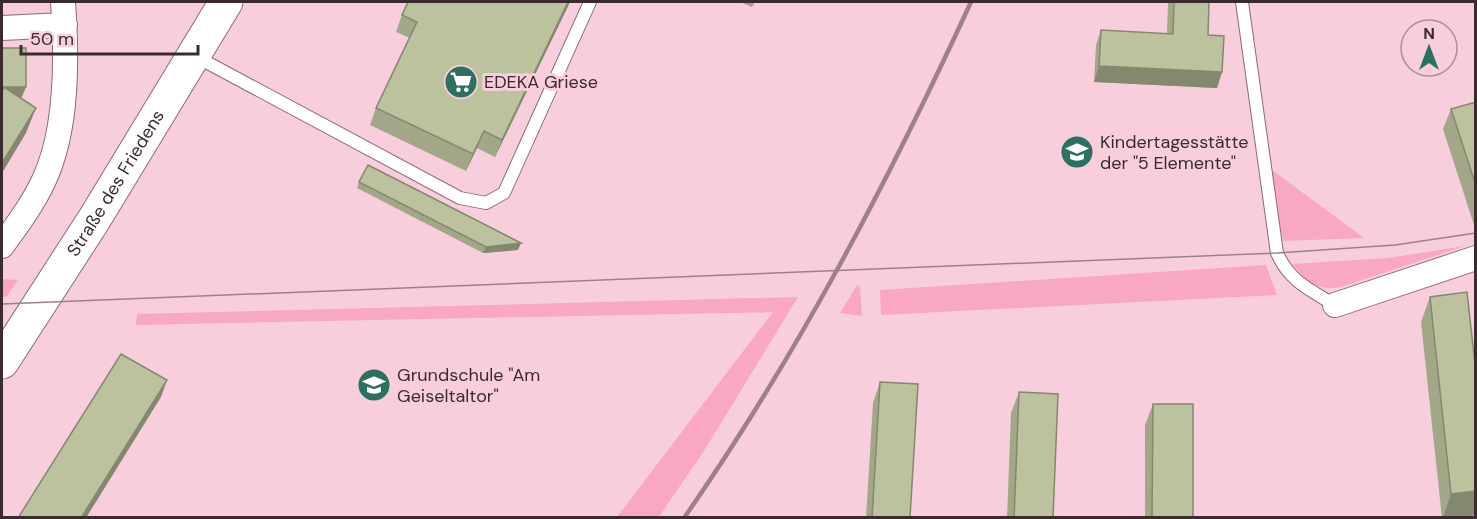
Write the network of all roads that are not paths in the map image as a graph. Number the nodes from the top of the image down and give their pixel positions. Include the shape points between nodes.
1 (226, 2) edge
2 (590, 2) edge
3 (1242, 2) edge
4 (64, 13) edge
5 (2, 28) edge
6 (195, 56) junction
7 (2, 246) edge
8 (1476, 258) edge
9 (1335, 305) joint
10 (2, 362) edge

1 - 6 street, Straße des Friedens
2 - 6 lane via 504,193 486,203 460,198
3 - 9 lane via 1277,253 1293,280
4 - 5 street
4 - 7 street via 64,95 58,133 45,179
6 - 10 street, Straße des Friedens
8 - 9 street

